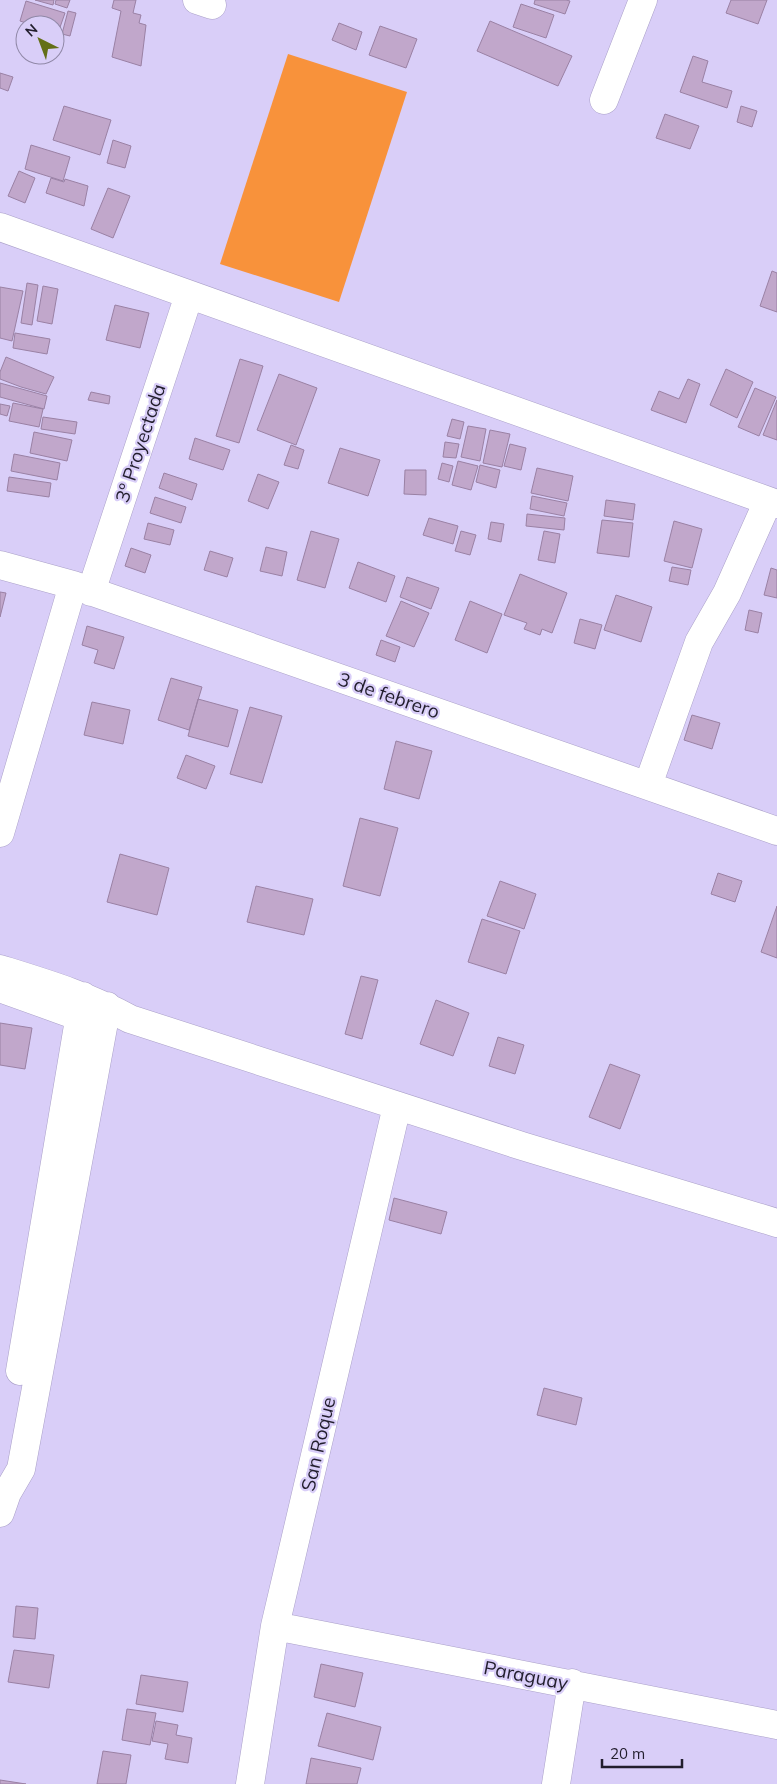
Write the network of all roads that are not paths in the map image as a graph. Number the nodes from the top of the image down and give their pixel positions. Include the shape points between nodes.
1 (643, 0) edge
2 (604, 100) dead end
3 (0, 228) edge
4 (189, 295) junction
5 (772, 502) edge
6 (0, 565) edge
7 (82, 589) junction
8 (648, 785) junction
9 (777, 831) edge
10 (0, 833) edge
11 (0, 969) edge
12 (0, 988) edge
13 (93, 1011) junction
14 (397, 1106) junction
15 (777, 1223) edge
16 (3, 1485) edge
17 (275, 1626) junction
18 (572, 1684) junction
19 (777, 1725) edge
20 (250, 1784) edge
21 (556, 1784) edge

1 - 2 street
3 - 4 street
4 - 5 street
4 - 7 street, 3º Proyectada
5 - 8 street via 699,642
6 - 7 street, 3 de febrero
7 - 8 street, 3 de febrero
7 - 10 street, 3º Proyectada
8 - 9 street, 3 de febrero
11 - 13 street
12 - 13 street
13 - 14 street via 130,1019
13 - 16 street via 21,1469
14 - 15 street
14 - 17 street, San Roque
17 - 18 street, Paraguay
17 - 20 street, San Roque
18 - 19 street, Paraguay
18 - 21 street

